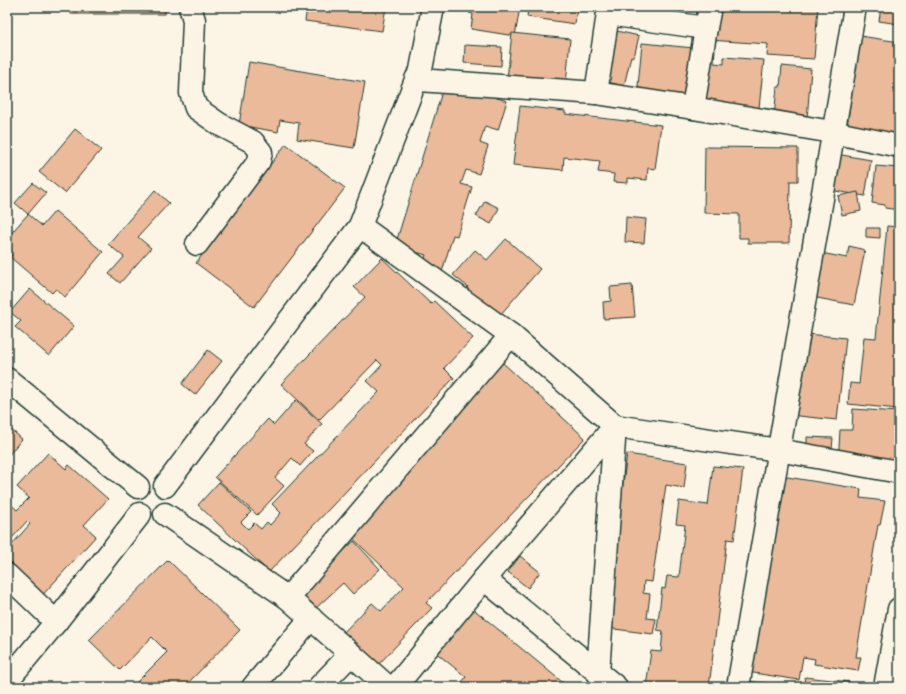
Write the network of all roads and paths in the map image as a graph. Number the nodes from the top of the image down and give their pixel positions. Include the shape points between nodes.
1 (190, 7) edge
2 (433, 7) edge
3 (855, 7) edge
4 (608, 10) edge
5 (708, 17) edge
6 (419, 80) junction
7 (596, 93) junction
8 (693, 108) junction
9 (832, 132) junction
10 (899, 146) edge
11 (360, 226) junction
12 (197, 244) dead end
13 (511, 335) junction
14 (7, 379) edge
15 (615, 426) junction
16 (778, 450) junction
17 (899, 472) edge
18 (165, 486) junction
19 (138, 487) junction
20 (140, 514) junction
21 (165, 514) junction
22 (7, 575) edge
23 (484, 579) junction
24 (288, 598) junction
25 (899, 609) edge
26 (311, 618) junction
27 (56, 622) junction
28 (351, 654) junction
29 (598, 673) junction
30 (7, 681) edge
31 (253, 687) edge
32 (319, 687) edge
33 (388, 687) edge
34 (395, 687) edge
35 (616, 687) edge
36 (738, 687) edge
37 (885, 687) edge

1 - 12 street via 194,20 191,92 196,108 253,142 261,152 259,160
2 - 6 street
3 - 9 street
4 - 5 street
4 - 7 street
5 - 8 street
6 - 7 street
6 - 11 street via 417,77
7 - 8 street
8 - 9 street
9 - 10 street
9 - 16 street
11 - 13 street
11 - 18 street
13 - 15 street
13 - 24 street
14 - 19 street
15 - 16 street
15 - 23 street
15 - 29 street
16 - 17 street
16 - 36 street
18 - 19 street via 151,481
18 - 21 street via 171,500
19 - 20 street via 133,499 134,507
20 - 21 street via 155,518
20 - 27 street
21 - 24 street
22 - 27 street
23 - 29 street
23 - 34 street
24 - 26 street
25 - 37 street
26 - 28 street
26 - 31 street
27 - 30 street
28 - 32 street
28 - 33 street
29 - 35 street

